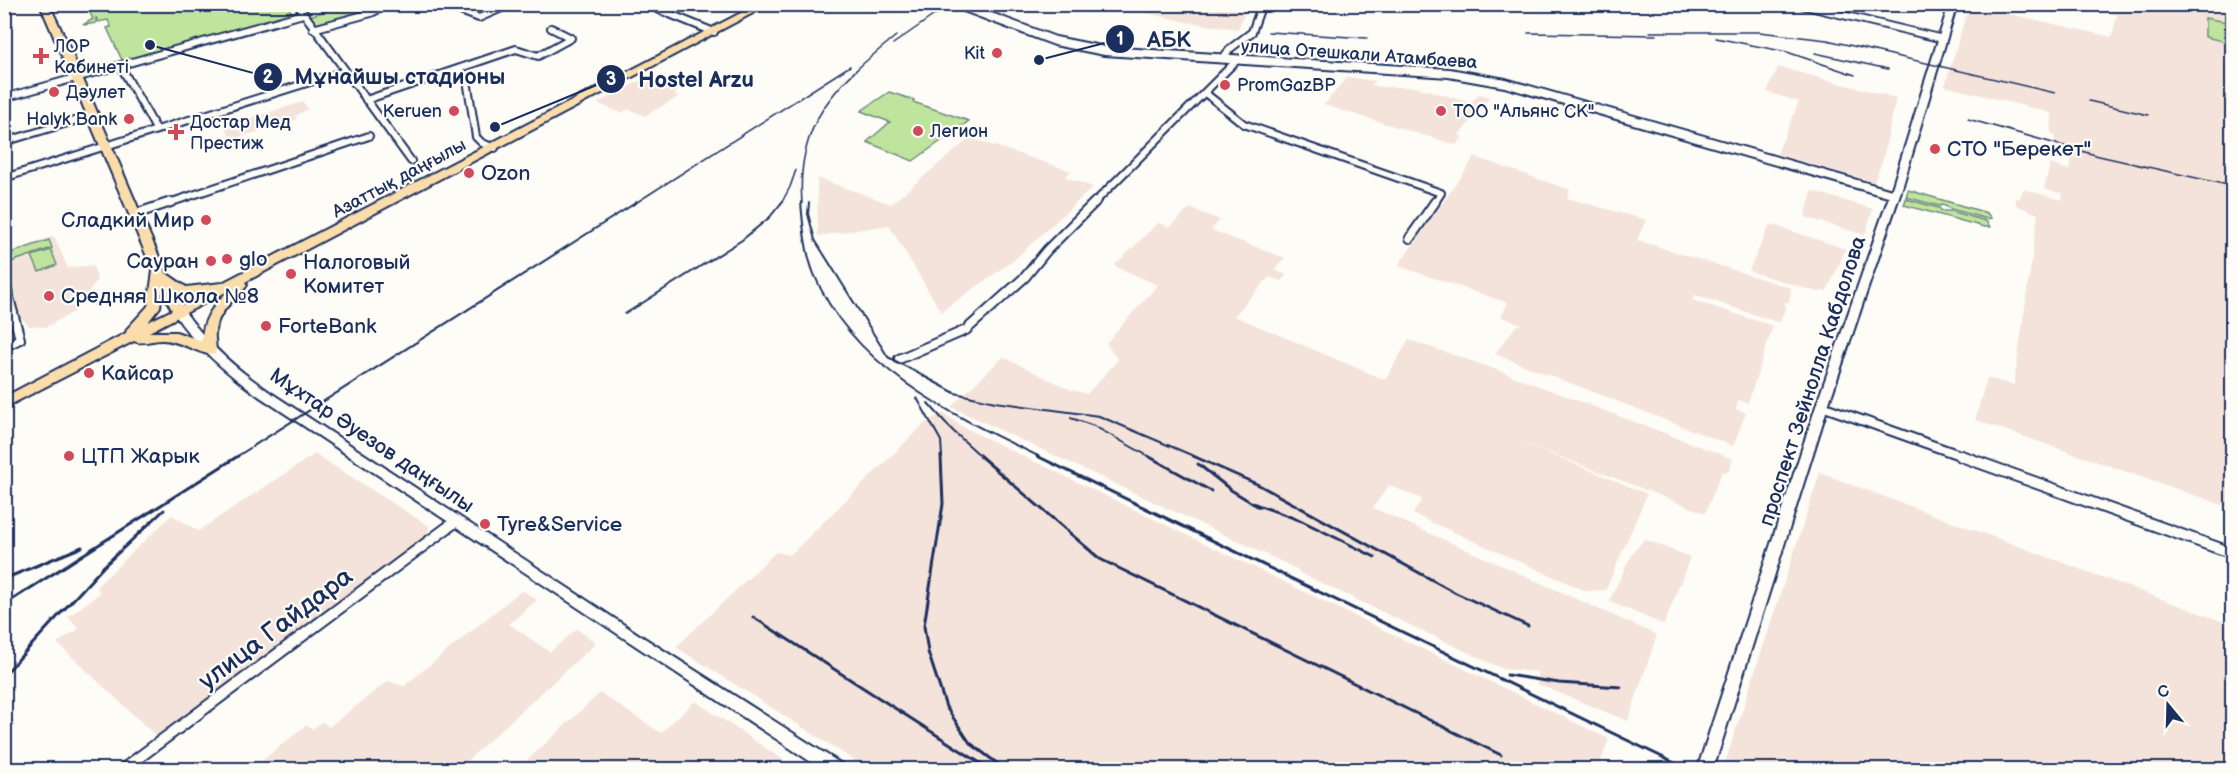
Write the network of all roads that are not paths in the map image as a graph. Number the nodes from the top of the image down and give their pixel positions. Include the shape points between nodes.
1 (44, 4) edge
2 (297, 4) edge
3 (390, 4) edge
4 (442, 4) edge
5 (511, 4) edge
6 (645, 4) edge
7 (766, 4) edge
8 (956, 4) edge
9 (1262, 4) edge
10 (1797, 4) edge
11 (1953, 4) edge
12 (303, 14) junction
13 (551, 28) dead end
14 (313, 29) junction
15 (714, 32) junction
16 (1943, 39) junction
17 (1222, 59) junction
18 (1238, 60) junction
19 (120, 65) junction
20 (459, 70) junction
21 (345, 71) junction
22 (78, 77) junction
23 (1205, 93) junction
24 (4, 98) edge
25 (366, 100) junction
26 (94, 115) junction
27 (156, 129) junction
28 (369, 136) dead end
29 (4, 142) edge
30 (106, 145) junction
31 (495, 148) junction
32 (411, 161) dead end
33 (4, 178) edge
34 (1894, 195) junction
35 (135, 214) junction
36 (1410, 238) dead end
37 (266, 268) junction
38 (158, 272) junction
39 (4, 279) edge
40 (179, 312) junction
41 (4, 347) edge
42 (210, 351) junction
43 (102, 353) junction
44 (899, 359) dead end
45 (4, 403) edge
46 (1822, 406) junction
47 (455, 522) junction
48 (2232, 553) edge
49 (122, 770) edge
50 (837, 770) edge
51 (1705, 770) edge

1 - 22 main road, Мұхтар Әуезов даңғылы
2 - 12 street
3 - 14 street
4 - 5 street via 479,18
6 - 15 street
7 - 15 main road, Азаттық даңғылы
8 - 17 street, улица Отешкали Атамбаева via 1073,46
9 - 17 street via 1252,32
10 - 16 street
11 - 16 main road, проспект Зейнолла Кабдолова
12 - 14 street
12 - 19 street
13 - 20 street via 571,38 538,56 518,49
14 - 21 street
15 - 31 main road, Азаттық даңғылы
16 - 34 main road, проспект Зейнолла Кабдолова
17 - 18 street, улица Отешкали Атамбаева
18 - 23 street
18 - 34 street, улица Отешкали Атамбаева via 1449,73 1505,83
19 - 22 street
19 - 27 street
20 - 25 street
20 - 31 street via 466,80 476,137
21 - 25 street
21 - 27 street
22 - 24 street
22 - 26 main road, Мұхтар Әуезов даңғылы
23 - 36 street via 1244,123 1441,193
23 - 44 street via 1047,249 1025,277 966,330
25 - 32 street
26 - 29 street
26 - 30 main road, Мұхтар Әуезов даңғылы
27 - 30 street
28 - 35 street
30 - 33 street
30 - 35 main road, Мұхтар Әуезов даңғылы
31 - 37 main road, Азаттық даңғылы
34 - 46 main road, проспект Зейнолла Кабдолова
35 - 38 main road, Мұхтар Әуезов даңғылы
37 - 38 main road via 213,288 184,291
37 - 40 main road
37 - 42 main road via 240,286 216,311 208,332
38 - 40 main road, Мұхтар Әуезов даңғылы
38 - 43 main road via 157,298 150,314
39 - 41 street via 20,339
40 - 42 main road, Мұхтар Әуезов даңғылы
40 - 43 main road
42 - 43 main road via 180,336 164,335 139,339
42 - 47 main road, Мұхтар Әуезов даңғылы via 243,379
43 - 45 main road
46 - 48 street
46 - 51 main road, проспект Зейнолла Кабдолова
47 - 49 street, улица Гайдара
47 - 50 main road, Мұхтар Әуезов даңғылы

